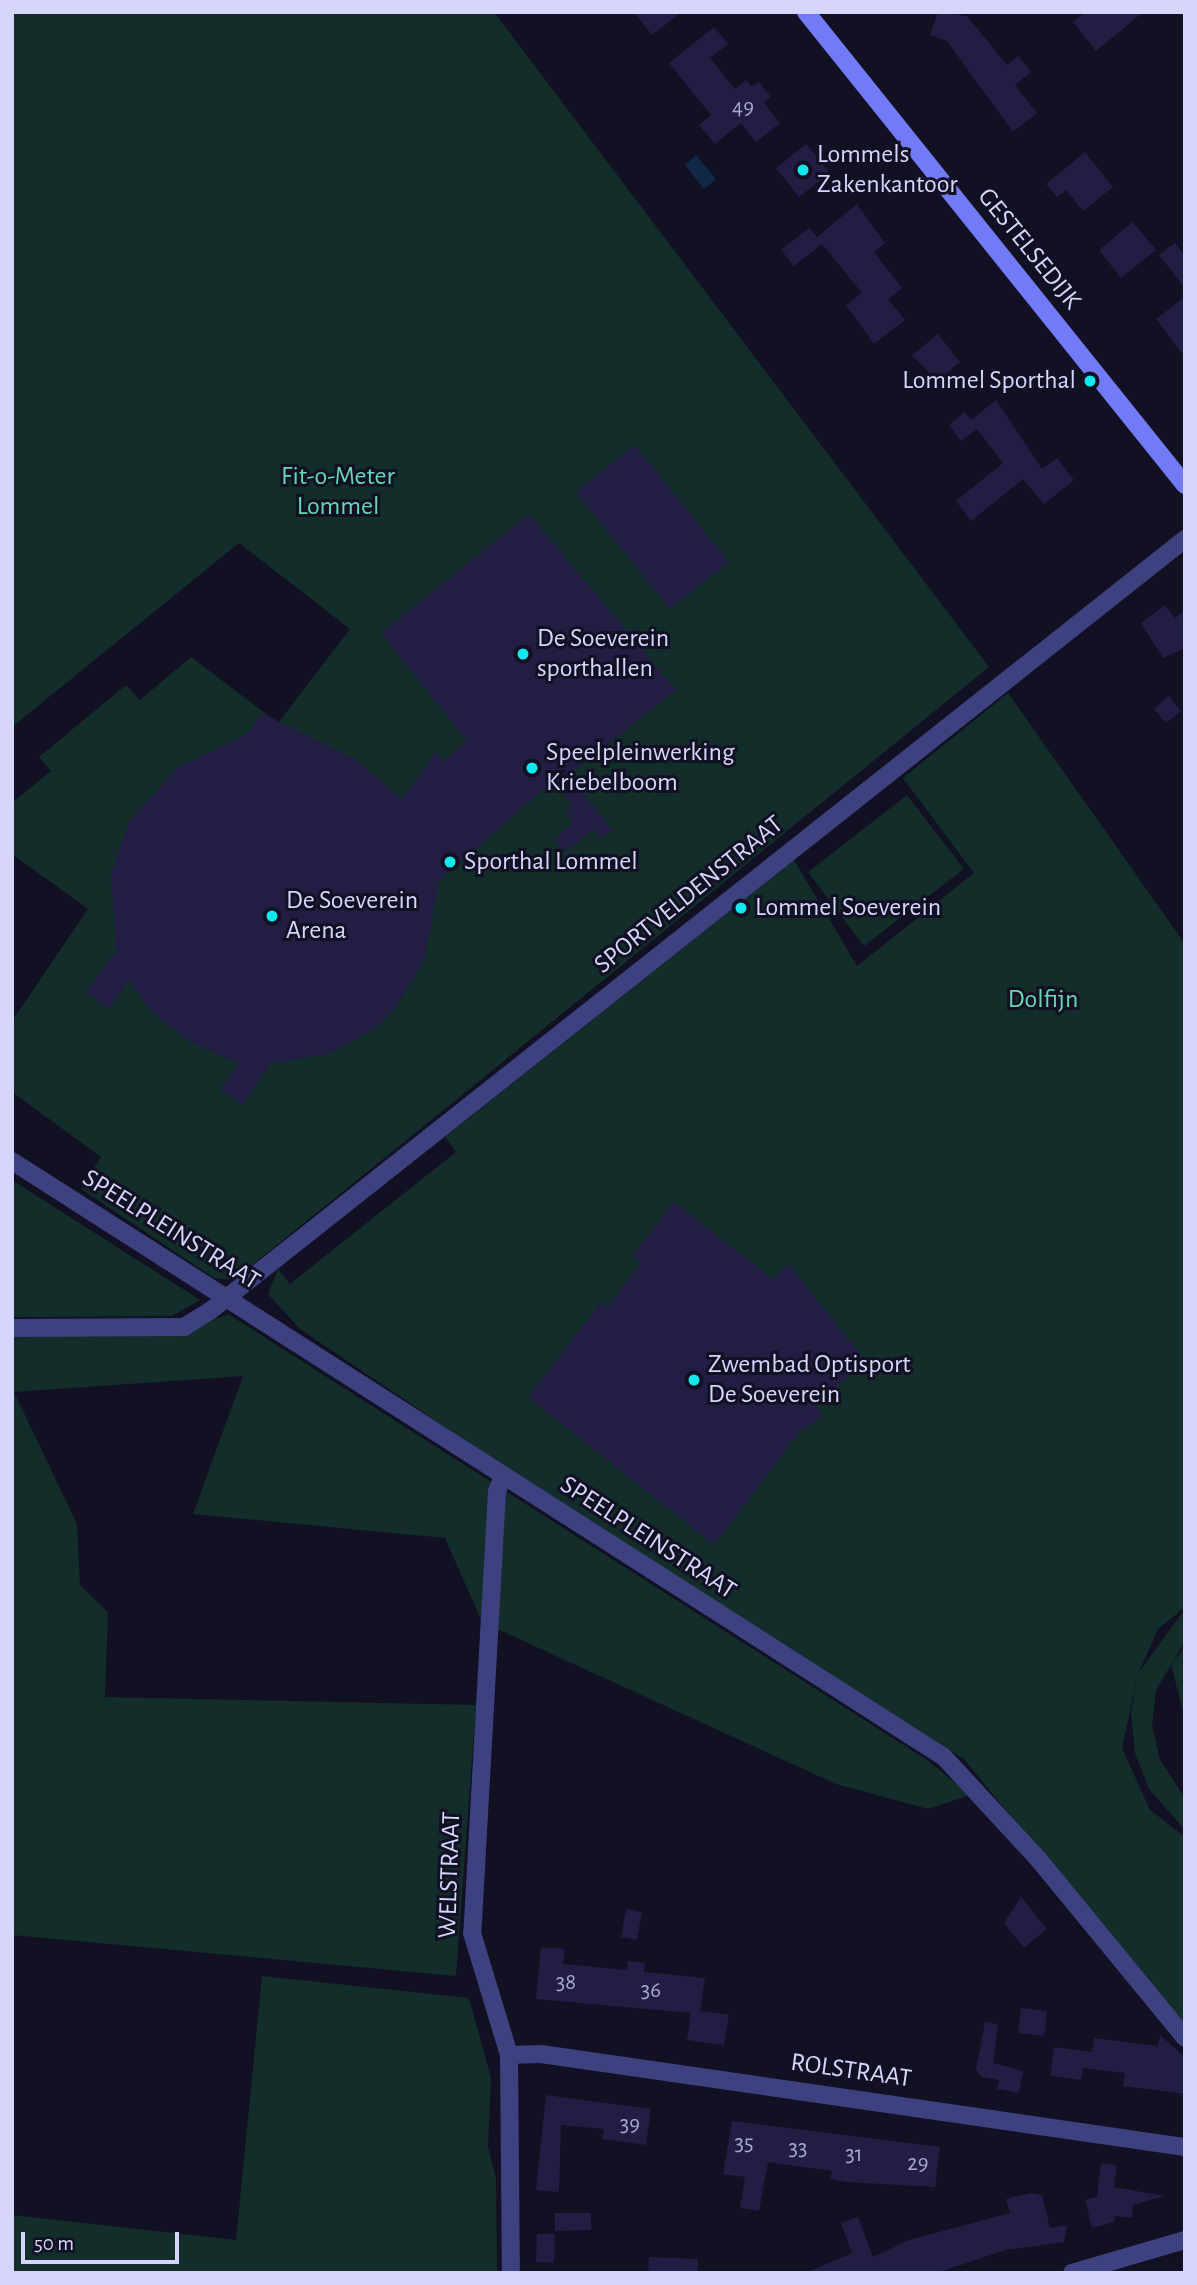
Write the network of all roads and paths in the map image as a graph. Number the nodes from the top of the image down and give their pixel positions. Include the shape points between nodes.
1 (806, 12) edge
2 (1185, 485) edge
3 (1185, 539) edge
4 (12, 1161) edge
5 (229, 1297) junction
6 (12, 1328) edge
7 (503, 1476) junction
8 (1185, 2038) edge
9 (509, 2055) junction
10 (1185, 2147) edge
11 (1185, 2240) edge
12 (512, 2273) edge
13 (1072, 2273) edge

1 - 2 main road, GESTELSEDIJK
3 - 5 street, SPORTVELDENSTRAAT
4 - 5 street, SPEELPLEINSTRAAT
5 - 6 street, SPORTVELDENSTRAAT via 184,1326
5 - 7 street, SPEELPLEINSTRAAT
7 - 8 street, SPEELPLEINSTRAAT via 944,1757 1039,1860
7 - 9 street, WELSTRAAT via 497,1492 472,1933 474,1955
9 - 10 street, ROLSTRAAT via 541,2054
9 - 12 street, WELSTRAAT
11 - 13 street

